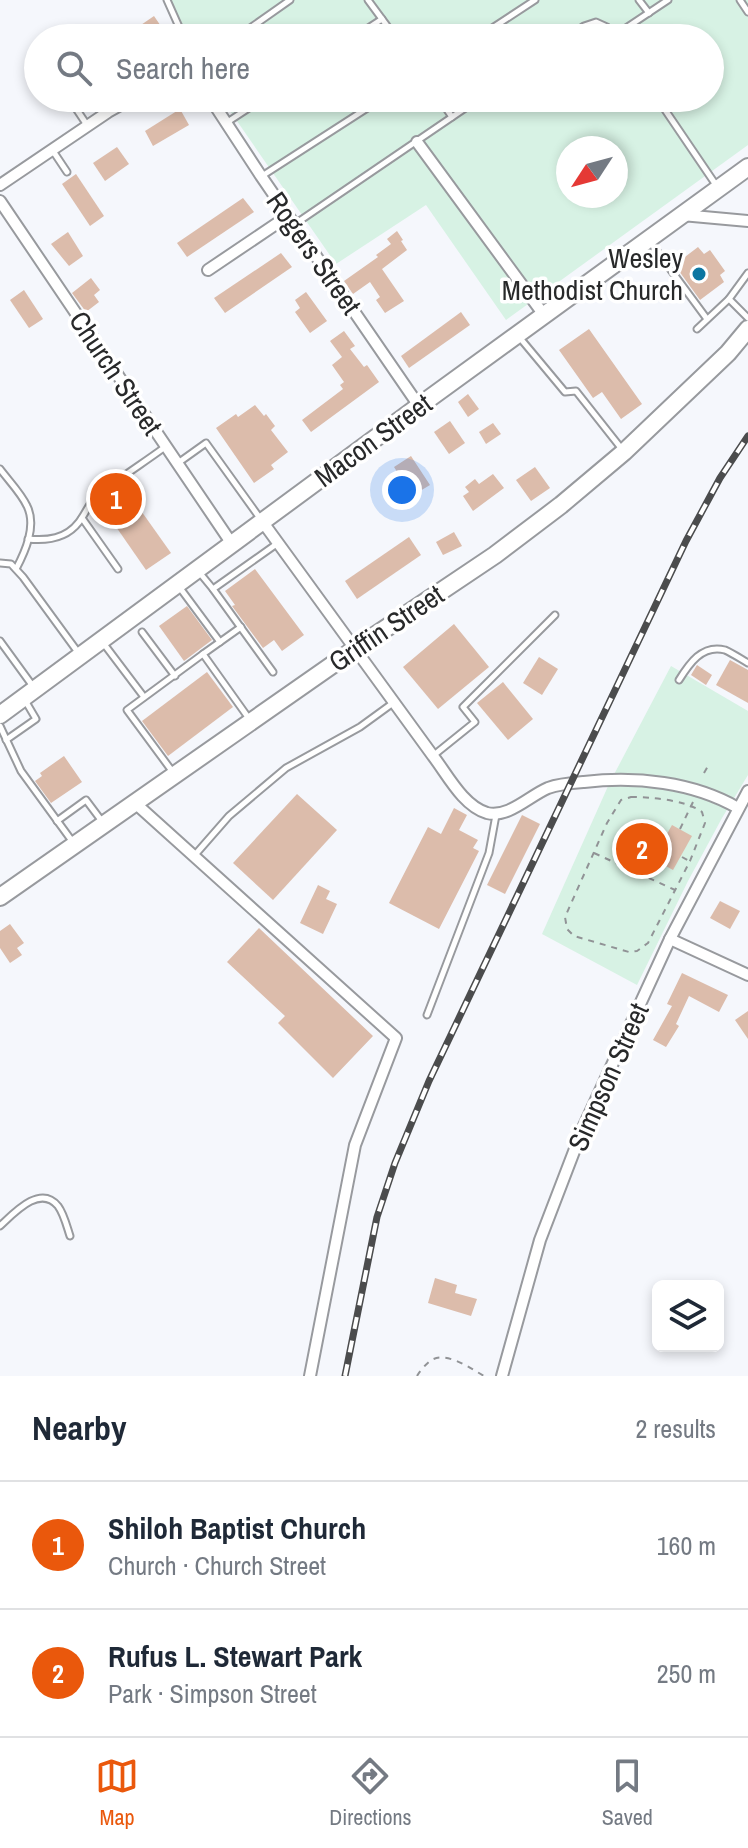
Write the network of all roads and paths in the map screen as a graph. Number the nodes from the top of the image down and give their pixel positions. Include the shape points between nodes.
1 (290, 0) edge
2 (368, 0) edge
3 (535, 0) edge
4 (639, 0) edge
5 (668, 0) edge
6 (740, 0) edge
7 (171, 2) edge
8 (748, 12) edge
9 (649, 13) junction
10 (382, 19) junction
11 (179, 24) edge
12 (256, 24) edge
13 (374, 24) edge
14 (386, 24) edge
15 (498, 24) edge
16 (633, 24) edge
17 (78, 112) edge
18 (108, 112) edge
19 (219, 112) edge
20 (244, 112) edge
21 (361, 112) edge
22 (449, 112) edge
23 (459, 112) edge
24 (667, 112) edge
25 (452, 117) junction
26 (226, 124) junction
27 (88, 126) junction
28 (417, 142) junction
29 (52, 150) junction
30 (748, 167) edge
31 (67, 172) dead end
32 (261, 176) junction
33 (0, 185) edge
34 (719, 189) junction
35 (0, 201) edge
36 (682, 215) junction
37 (291, 220) junction
38 (748, 222) edge
39 (648, 240) junction
40 (208, 270) dead end
41 (748, 273) edge
42 (729, 299) junction
43 (544, 315) junction
44 (748, 318) edge
45 (707, 319) junction
46 (697, 329) dead end
47 (748, 329) edge
48 (517, 335) junction
49 (419, 406) junction
50 (166, 447) junction
51 (624, 452) junction
52 (177, 464) junction
53 (0, 469) edge
54 (82, 518) junction
55 (262, 521) junction
56 (28, 539) junction
57 (278, 543) junction
58 (232, 544) junction
59 (0, 563) edge
60 (16, 569) junction
61 (118, 569) dead end
62 (197, 570) junction
63 (177, 584) junction
64 (213, 589) junction
65 (555, 615) dead end
66 (241, 627) junction
67 (142, 632) dead end
68 (102, 640) junction
69 (0, 641) edge
70 (220, 642) junction
71 (355, 649) junction
72 (203, 654) junction
73 (80, 655) junction
74 (748, 663) edge
75 (273, 672) dead end
76 (175, 676) junction
77 (679, 680) dead end
78 (29, 693) junction
79 (144, 697) junction
80 (394, 702) junction
81 (0, 715) edge
82 (251, 722) junction
83 (0, 726) edge
84 (6, 740) junction
85 (433, 756) junction
86 (708, 766) dead end
87 (704, 773) dead end
88 (175, 775) junction
89 (748, 791) edge
90 (135, 803) junction
91 (691, 807) junction
92 (742, 811) junction
93 (496, 814) junction
94 (57, 821) junction
95 (104, 824) junction
96 (680, 829) dead end
97 (628, 832) dead end
98 (74, 845) junction
99 (660, 846) dead end
100 (594, 853) junction
101 (194, 856) junction
102 (682, 857) dead end
103 (690, 861) junction
104 (676, 891) junction
105 (0, 897) edge
106 (670, 939) junction
107 (748, 975) edge
108 (427, 1015) dead end
109 (0, 1226) edge
110 (70, 1236) dead end
111 (310, 1376) edge
112 (417, 1376) edge
113 (484, 1376) edge
114 (502, 1376) edge

1 - 12 lane
2 - 10 lane
3 - 15 lane
4 - 9 lane
5 - 9 lane
6 - 8 lane
7 - 11 lane
9 - 16 lane
10 - 13 lane
10 - 14 lane
17 - 27 lane
18 - 27 street
19 - 26 street, Rogers Street
20 - 26 lane
21 - 32 lane
22 - 25 lane
23 - 25 lane
24 - 34 lane
25 - 28 lane
26 - 32 street, Rogers Street
27 - 29 street
28 - 37 lane
28 - 43 street
29 - 31 lane
29 - 33 street
30 - 34 main road, Macon Street
32 - 37 street, Rogers Street
34 - 36 main road, Macon Street
35 - 50 street, Church Street
36 - 38 street
36 - 39 main road, Macon Street
37 - 40 street
37 - 49 street, Rogers Street
39 - 43 main road, Macon Street
39 - 45 lane
41 - 42 lane
42 - 44 lane
42 - 45 lane
43 - 48 main road, Macon Street
45 - 46 lane
47 - 51 main road, Griffin Street
48 - 49 main road, Macon Street
48 - 51 lane via 565,392 576,391
49 - 55 main road, Macon Street
50 - 52 street, Church Street
50 - 54 lane via 92,500
51 - 71 main road, Griffin Street via 495,555
52 - 55 lane via 206,443
52 - 58 street, Church Street
53 - 56 lane via 27,506
54 - 56 lane via 53,540
54 - 61 lane
55 - 57 street
55 - 58 main road, Macon Street
56 - 60 lane
57 - 64 lane
57 - 71 street
58 - 62 main road, Macon Street
59 - 60 lane
60 - 73 lane
62 - 63 main road, Macon Street
62 - 64 lane
63 - 68 main road, Macon Street
63 - 70 lane
64 - 66 lane
65 - 85 lane via 463,707 475,722
66 - 70 lane
66 - 75 lane
67 - 76 lane
68 - 73 main road, Macon Street
68 - 79 lane
69 - 78 lane
70 - 72 lane
71 - 80 street
71 - 82 main road, Griffin Street
72 - 76 lane
72 - 82 lane
73 - 78 main road, Macon Street
74 - 77 lane via 725,650 708,651 697,655
76 - 79 lane
78 - 81 main road, Macon Street
78 - 84 lane via 36,719
79 - 88 lane via 127,710
80 - 85 street
80 - 101 lane via 286,768 229,816
82 - 88 main road, Griffin Street
83 - 84 lane
84 - 94 lane
85 - 93 street via 471,803
86 - 87 path
88 - 90 main road, Griffin Street
89 - 92 street, Simpson Street
90 - 95 main road, Griffin Street
90 - 101 street
91 - 96 path
91 - 100 path via 625,798
91 - 103 path via 702,812 705,823
92 - 93 street via 690,788 606,779 550,787
92 - 106 street, Simpson Street
93 - 108 lane via 489,853
94 - 95 lane via 86,800
94 - 98 lane
95 - 98 main road, Griffin Street
97 - 99 path
98 - 105 main road, Griffin Street
100 - 104 path
100 - 104 path via 565,917 574,936 637,951 648,943
101 - 111 street via 396,1038 355,1145
102 - 103 path
103 - 104 path
106 - 107 street
106 - 114 street, Simpson Street via 583,1128 540,1240
109 - 110 lane via 40,1198 59,1207
112 - 113 path via 438,1357

